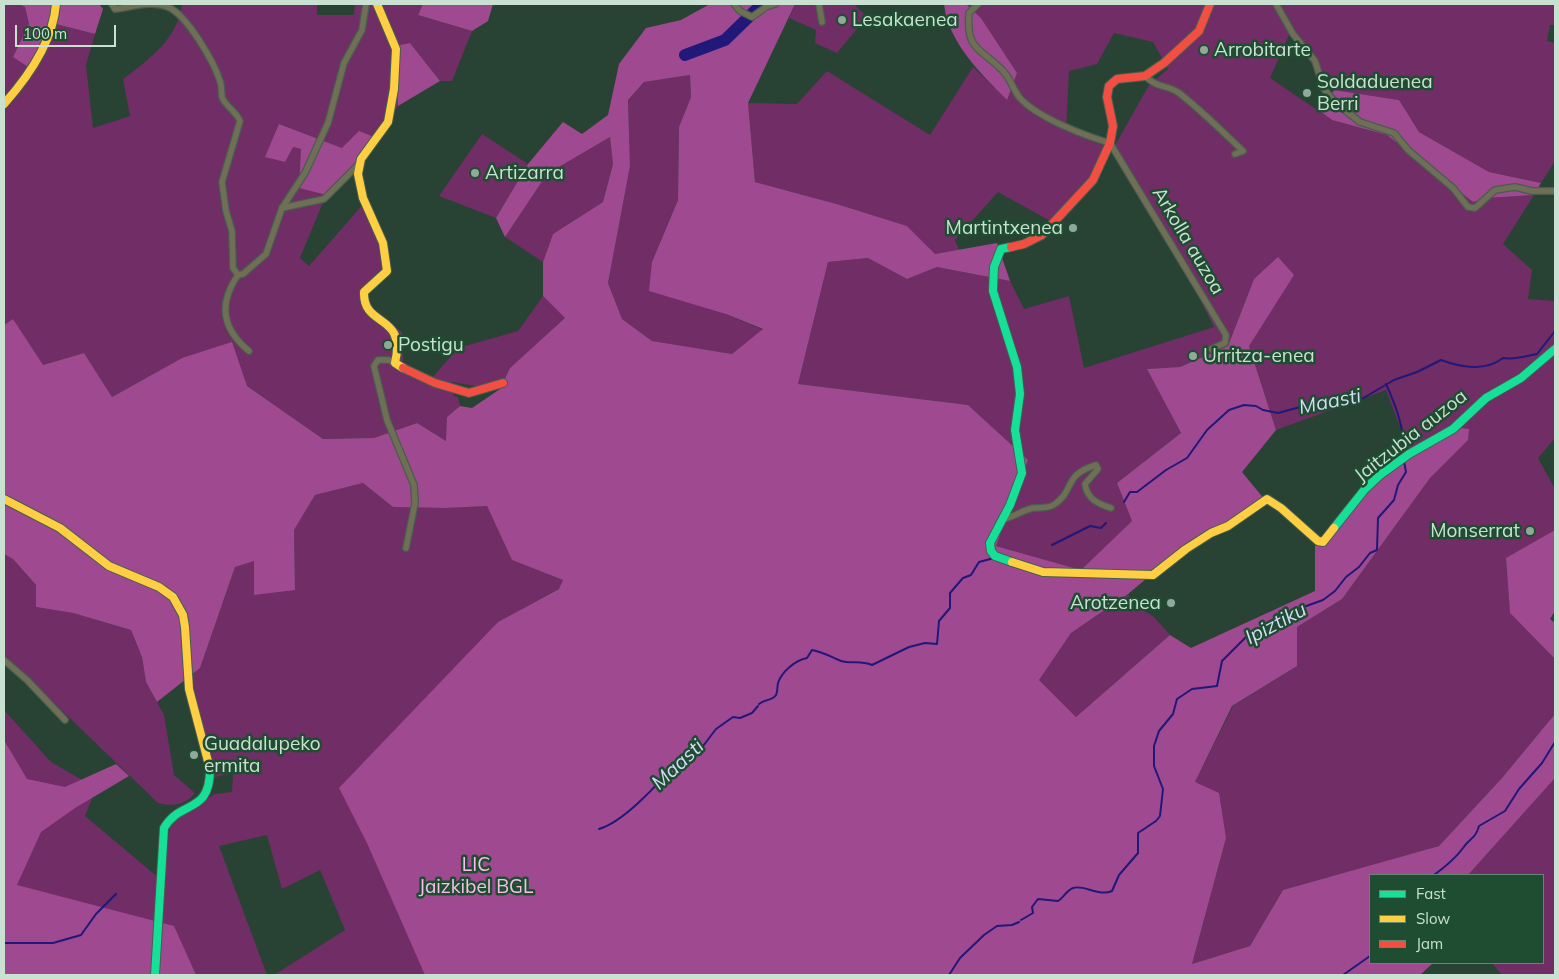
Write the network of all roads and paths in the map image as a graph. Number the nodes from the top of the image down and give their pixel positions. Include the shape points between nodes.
1 (56, 4) edge
2 (112, 4) edge
3 (366, 4) edge
4 (377, 4) edge
5 (734, 4) edge
6 (775, 4) edge
7 (819, 4) edge
8 (978, 4) edge
9 (1210, 4) edge
10 (1276, 4) edge
11 (822, 22) dead end
12 (1145, 76) junction
13 (4, 104) edge
14 (1110, 143) junction
15 (1234, 154) dead end
16 (362, 160) junction
17 (1555, 190) edge
18 (282, 208) junction
19 (238, 275) junction
20 (1212, 349) dead end
21 (1555, 349) edge
22 (249, 351) dead end
23 (395, 363) junction
24 (503, 383) dead end
25 (4, 499) edge
26 (1111, 508) dead end
27 (1004, 519) junction
28 (406, 548) dead end
29 (4, 660) edge
30 (65, 720) dead end
31 (155, 975) edge

1 - 13 street via 57,16 28,77
2 - 19 street via 115,9 153,4 168,7 179,15 197,37 220,81 223,98 237,114 240,121 222,182 232,231 233,268
3 - 18 street via 362,30 344,63 328,123 305,173
4 - 16 street via 397,52 392,106 389,121
5 - 6 street via 752,17 766,6
7 - 11 street
8 - 14 street via 968,13 968,32 976,49 1004,72 1020,98 1063,125
9 - 12 street via 1199,31
10 - 17 street via 1293,34 1315,61 1324,89 1336,103 1360,122 1394,133 1408,150 1453,188 1468,207 1475,208 1495,190
12 - 14 street via 1117,79 1109,86 1107,97 1113,126
12 - 15 street via 1154,85 1177,91 1243,150
14 - 20 street, Arkolla auzoa via 1226,335 1225,343
14 - 27 street via 1093,180 1073,203 1042,234 1024,244 1001,249 994,267 993,291 1017,367 1020,394 1015,430 1022,473
16 - 18 street via 324,200
16 - 23 street via 358,171 359,186 383,236 388,260 387,271 364,292 364,306 396,334 399,346
18 - 19 street via 266,254
19 - 22 street via 230,286 226,315 234,340
21 - 27 street, Jaitzubia auzoa via 1520,378 1486,398 1453,429 1380,475 1323,542 1313,540 1272,500 1267,499 1186,549 1153,575 1043,572 1006,561 991,551 990,542
23 - 24 street via 446,387 475,393
23 - 28 street via 378,360 374,366 387,420 414,485 415,502
25 - 31 street via 67,533 115,569 165,590 178,603 186,625 188,686 210,771 209,787 199,802 171,818 164,828
26 - 27 street via 1097,504 1086,492 1085,484 1098,469 1096,465 1073,477 1054,506 1031,508
29 - 30 street

